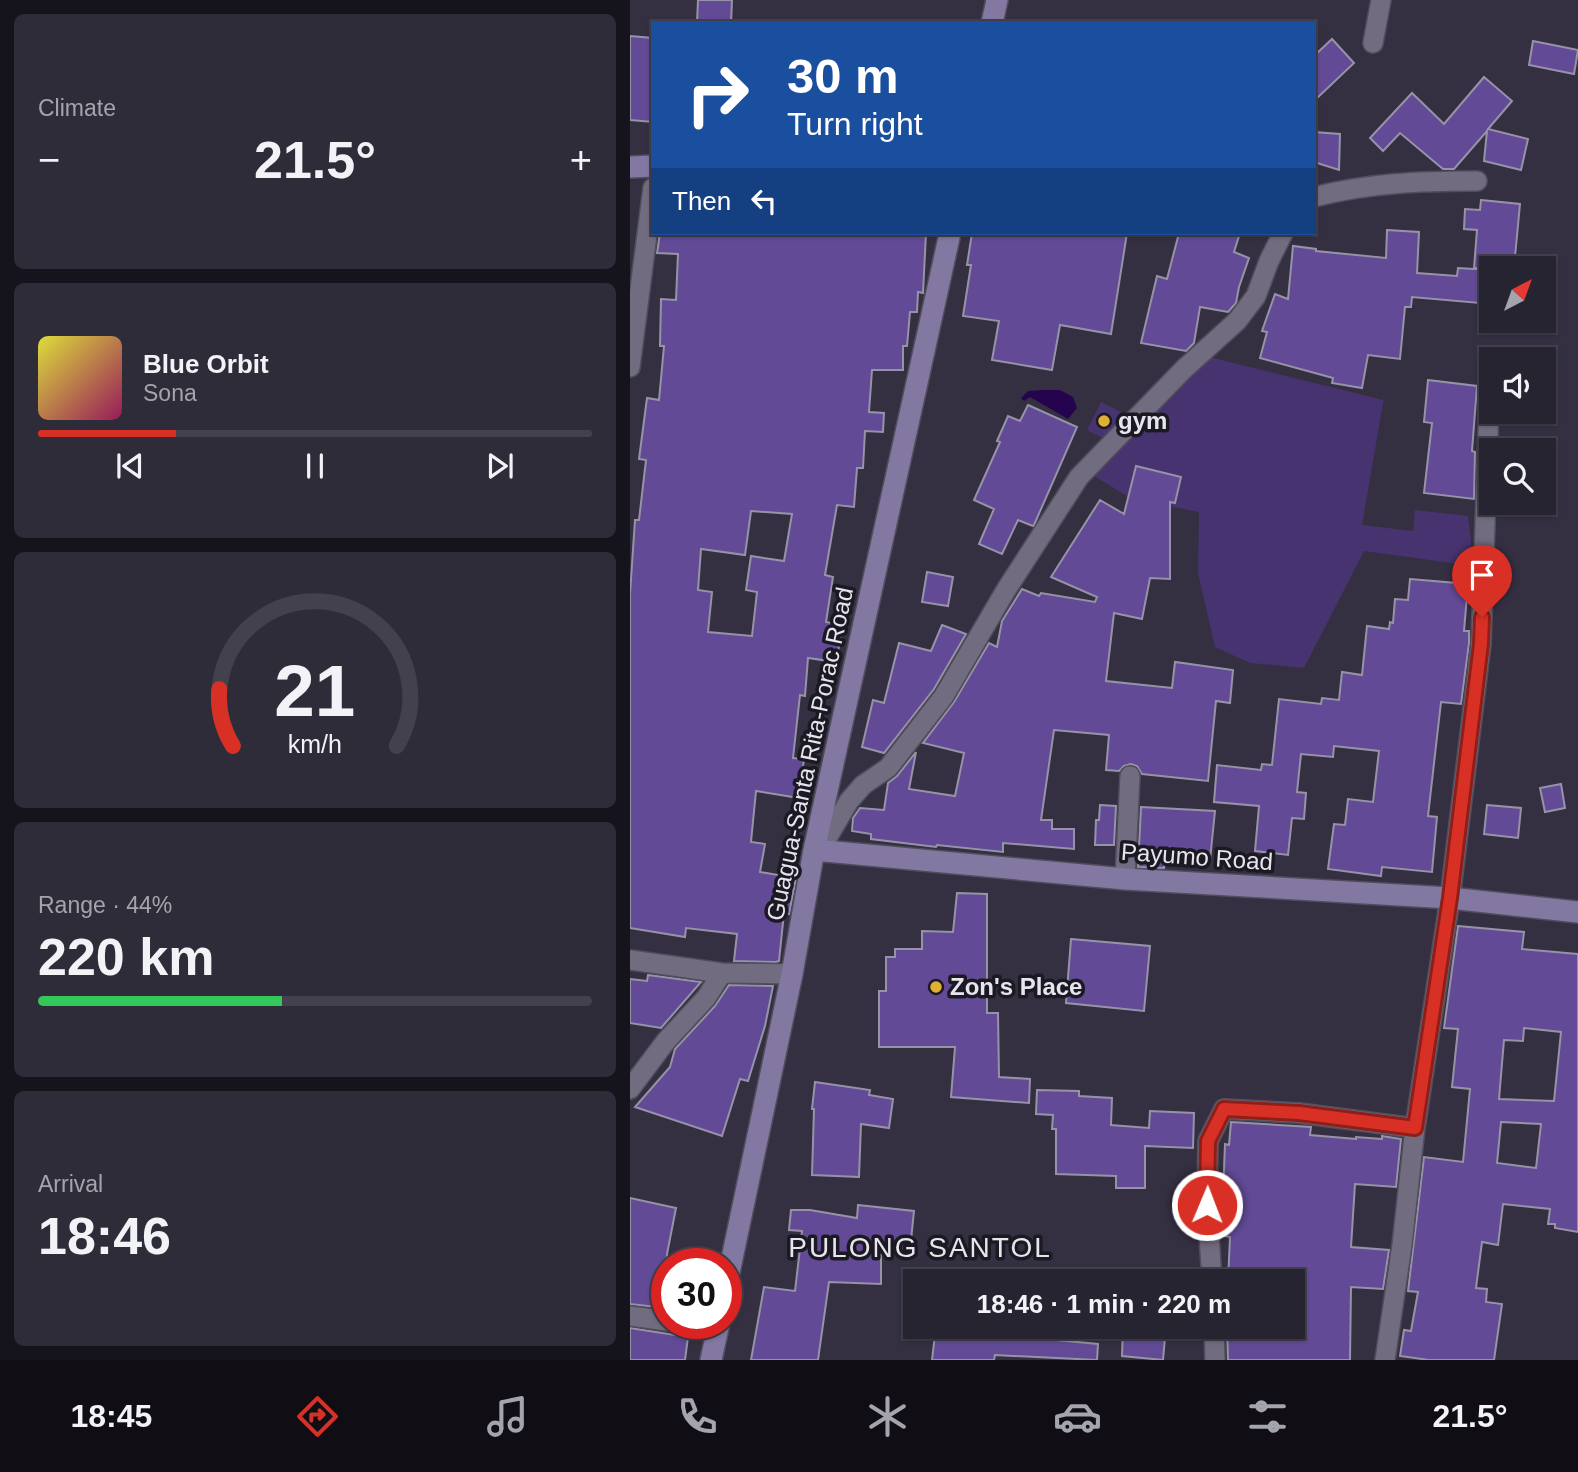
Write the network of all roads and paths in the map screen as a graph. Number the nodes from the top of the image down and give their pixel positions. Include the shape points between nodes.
1 (997, 0) edge
2 (1381, 0) edge
3 (992, 21) edge
4 (1373, 43) dead end
5 (651, 166) edge
6 (630, 167) edge
7 (1477, 181) dead end
8 (1316, 197) edge
9 (651, 204) edge
10 (950, 235) edge
11 (1282, 235) edge
12 (630, 367) edge
13 (1488, 424) edge
14 (1130, 776) dead end
15 (817, 850) junction
16 (1125, 879) junction
17 (1450, 898) junction
18 (1578, 912) edge
19 (630, 960) edge
20 (722, 973) junction
21 (792, 975) junction
22 (630, 1088) edge
23 (1415, 1128) junction
24 (734, 1248) edge
25 (1211, 1269) edge
26 (630, 1316) edge
27 (651, 1319) edge
28 (715, 1339) edge
29 (1214, 1339) edge
30 (711, 1360) edge
31 (1215, 1360) edge
32 (1385, 1360) edge

1 - 3 main road
2 - 4 street
5 - 6 main road
7 - 8 street via 1401,183
9 - 12 street
10 - 15 main road, Guagua-Santa Rita-Porac Road
11 - 15 street via 1256,296 1237,321 1079,477 944,696 888,768 849,801
13 - 17 street via 1481,644
14 - 16 street
15 - 16 main road, Payumo Road
15 - 21 main road, Guagua-Santa Rita-Porac Road
16 - 17 main road, Payumo Road
17 - 18 main road, Payumo Road
17 - 23 street
19 - 20 street
20 - 21 street
20 - 22 street
21 - 24 main road, Guagua-Santa Rita-Porac Road
23 - 25 street via 1224,1109 1208,1141
23 - 32 street
26 - 27 street
28 - 30 main road
29 - 31 street

